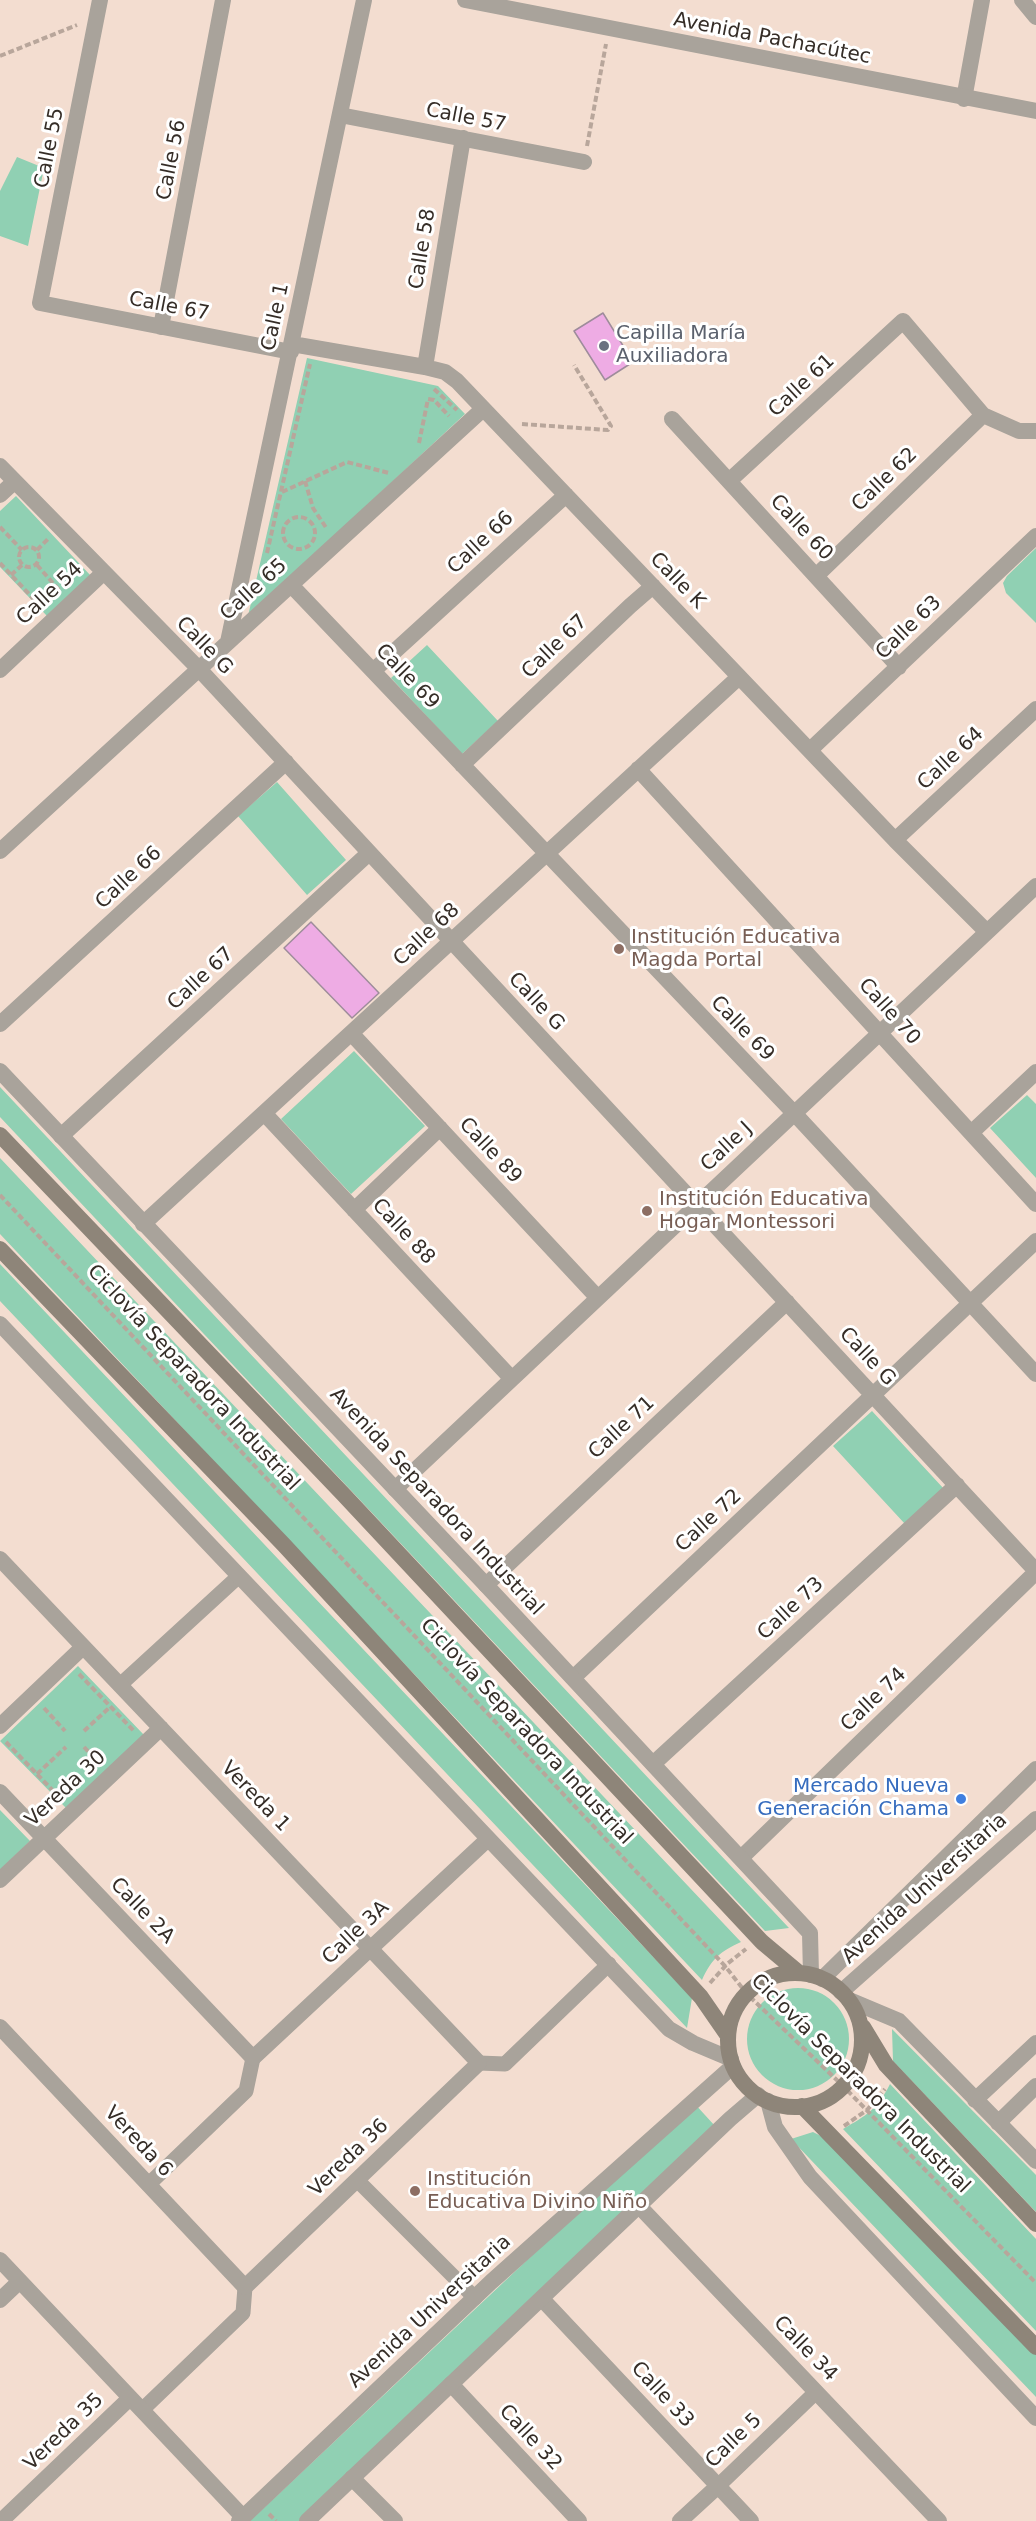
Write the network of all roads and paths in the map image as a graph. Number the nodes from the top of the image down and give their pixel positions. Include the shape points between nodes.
1 (100, 0) edge
2 (223, 0) edge
3 (364, 0) edge
4 (465, 0) edge
5 (982, 0) edge
6 (1023, 0) edge
7 (97, 17) junction
8 (1036, 17) edge
9 (609, 28) junction
10 (0, 56) edge
11 (964, 99) junction
12 (1036, 111) edge
13 (340, 115) junction
14 (463, 138) junction
15 (584, 162) joint
16 (40, 303) joint
17 (161, 327) junction
18 (291, 348) junction
19 (321, 365) dead end
20 (574, 365) dead end
21 (425, 367) junction
22 (424, 387) dead end
23 (483, 409) junction
24 (461, 414) dead end
25 (983, 415) junction
26 (672, 419) dead end
27 (454, 421) dead end
28 (1036, 431) edge
29 (507, 433) junction
30 (419, 444) dead end
31 (0, 466) edge
32 (396, 475) dead end
33 (305, 481) junction
34 (729, 481) junction
35 (14, 482) junction
36 (281, 492) junction
37 (0, 495) edge
38 (566, 495) junction
39 (320, 518) junction
40 (312, 524) junction
41 (273, 525) junction
42 (0, 527) edge
43 (284, 528) junction
44 (332, 535) dead end
45 (51, 536) dead end
46 (1036, 536) edge
47 (22, 550) junction
48 (37, 550) junction
49 (266, 560) dead end
50 (0, 563) edge
51 (22, 565) junction
52 (37, 565) junction
53 (103, 573) junction
54 (11, 575) junction
55 (816, 576) junction
56 (291, 585) junction
57 (653, 586) junction
58 (71, 603) junction
59 (53, 620) junction
60 (228, 642) junction
61 (899, 667) junction
62 (199, 669) junction
63 (0, 670) edge
64 (373, 671) junction
65 (739, 677) junction
66 (1036, 709) edge
67 (810, 750) junction
68 (286, 762) junction
69 (462, 765) junction
70 (638, 769) junction
71 (895, 840) junction
72 (0, 851) edge
73 (369, 853) junction
74 (546, 853) junction
75 (1036, 886) edge
76 (987, 932) junction
77 (451, 941) junction
78 (0, 1024) edge
79 (351, 1033) junction
80 (880, 1033) junction
81 (0, 1071) edge
82 (1036, 1072) edge
83 (264, 1113) junction
84 (794, 1113) junction
85 (440, 1128) junction
86 (971, 1133) junction
87 (0, 1135) edge
88 (61, 1136) junction
89 (0, 1195) edge
90 (1036, 1204) edge
91 (696, 1206) junction
92 (354, 1210) junction
93 (143, 1224) junction
94 (1036, 1241) edge
95 (0, 1249) edge
96 (598, 1298) junction
97 (787, 1302) junction
98 (970, 1303) junction
99 (0, 1324) edge
100 (1036, 1374) edge
101 (512, 1379) junction
102 (874, 1395) junction
103 (957, 1485) junction
104 (395, 1489) junction
105 (0, 1559) edge
106 (1036, 1572) edge
107 (239, 1576) junction
108 (486, 1585) junction
109 (83, 1647) junction
110 (573, 1678) junction
111 (70, 1679) dead end
112 (120, 1685) junction
113 (49, 1699) dead end
114 (42, 1706) junction
115 (110, 1707) junction
116 (34, 1713) dead end
117 (161, 1728) junction
118 (6, 1730) edge
119 (65, 1731) dead end
120 (84, 1731) dead end
121 (138, 1736) dead end
122 (66, 1747) dead end
123 (84, 1747) dead end
124 (653, 1764) junction
125 (104, 1768) dead end
126 (1036, 1769) edge
127 (37, 1774) junction
128 (0, 1792) edge
129 (66, 1804) dead end
130 (1036, 1819) edge
131 (44, 1839) junction
132 (488, 1839) junction
133 (741, 1858) junction
134 (0, 1880) edge
135 (762, 1942) junction
136 (370, 1949) junction
137 (609, 1964) junction
138 (725, 1966) junction
139 (811, 1976) junction
140 (747, 1994) junction
141 (845, 1996) junction
142 (701, 1997) junction
143 (859, 2021) junction
144 (0, 2027) edge
145 (728, 2036) junction
146 (1036, 2043) edge
147 (253, 2058) junction
148 (732, 2062) junction
149 (479, 2063) junction
150 (896, 2075) junction
151 (843, 2086) junction
152 (1036, 2086) edge
153 (763, 2098) junction
154 (975, 2100) junction
155 (802, 2106) junction
156 (867, 2110) junction
157 (998, 2123) junction
158 (832, 2135) junction
159 (1036, 2161) edge
160 (357, 2180) junction
161 (149, 2184) junction
162 (639, 2206) junction
163 (1036, 2224) edge
164 (0, 2260) edge
165 (20, 2281) junction
166 (1036, 2283) edge
167 (245, 2287) junction
168 (475, 2298) junction
169 (542, 2299) junction
170 (0, 2300) edge
171 (1036, 2347) edge
172 (451, 2384) junction
173 (816, 2392) junction
174 (130, 2398) junction
175 (142, 2410) junction
176 (1036, 2418) edge
177 (352, 2478) junction
178 (718, 2486) junction
179 (241, 2519) edge
180 (1, 2521) edge
181 (307, 2521) edge
182 (394, 2521) edge
183 (579, 2521) edge
184 (680, 2521) edge
185 (751, 2521) edge
186 (939, 2521) edge

1 - 7 street, Calle 55
2 - 17 street, Calle 56
3 - 13 street, Calle 1
4 - 9 street, Avenida Pachacútec
5 - 11 street
6 - 8 street
7 - 10 path
7 - 16 street, Calle 55
9 - 11 street, Avenida Pachacútec
9 - 15 path
11 - 12 street, Avenida Pachacútec
13 - 14 street, Calle 57
13 - 18 street, Calle 1
14 - 15 street, Calle 57
14 - 21 street, Calle 58
16 - 17 street, Calle 67
17 - 18 street, Calle 67
18 - 21 street, Calle K
18 - 60 street, Calle 1
19 - 36 path via 310,363
20 - 29 path via 611,426 608,430 519,424
21 - 23 street, Calle K via 451,376
22 - 24 path via 435,389
23 - 29 street, Calle K
23 - 56 street, Calle 65
25 - 28 street via 1018,431
25 - 34 street, Calle 61 via 903,321
25 - 55 street, Calle 62
26 - 34 street, Calle 60
27 - 30 path via 434,400 428,399
29 - 38 street, Calle K
31 - 35 street, Calle G
32 - 33 path via 347,462
33 - 36 path
33 - 39 path via 308,497
34 - 55 street, Calle 60
35 - 37 street
35 - 53 street, Calle G
36 - 41 path
38 - 57 street, Calle K
38 - 64 street, Calle 66
39 - 40 path
39 - 44 path
40 - 43 path via 305,518 295,518
40 - 43 path via 313,540 300,548 286,543
41 - 43 path
41 - 49 path
42 - 47 path
45 - 48 path
46 - 61 street, Calle 63
47 - 48 path
47 - 51 path
48 - 52 path
50 - 54 path
51 - 52 path
51 - 54 path
52 - 58 path
53 - 58 street, Calle 54
53 - 62 street, Calle G
54 - 59 path
55 - 61 street, Calle 60
56 - 60 street, Calle 65
56 - 64 street, Calle 69
57 - 65 street, Calle K
57 - 69 street, Calle 67
58 - 59 street, Calle 54
59 - 63 street, Calle 54
60 - 62 street, Calle 65
61 - 67 street, Calle 63
62 - 68 street, Calle G
62 - 72 street, Calle 65
64 - 69 street, Calle 69
65 - 67 street, Calle K
65 - 70 street, Calle 68
66 - 71 street, Calle 64
67 - 71 street, Calle K
68 - 73 street, Calle G
68 - 78 street, Calle 66
69 - 74 street, Calle 69
70 - 74 street, Calle 68
70 - 80 street, Calle 70
71 - 76 street, Calle K
73 - 77 street, Calle G
73 - 88 street, Calle 67
74 - 77 street, Calle 68
74 - 84 street, Calle 69
75 - 76 street, Calle J
76 - 80 street, Calle J
77 - 79 street, Calle 68
77 - 91 street, Calle G
79 - 83 street, Calle 68
79 - 85 street, Calle 89
80 - 84 street, Calle J
80 - 86 street, Calle 70
81 - 88 street, Avenida Separadora Industrial
82 - 86 street
83 - 92 street, Calle 88
83 - 93 street, Calle 68
84 - 91 street, Calle J
84 - 98 street, Calle 69
85 - 92 street
85 - 96 street, Calle 89
86 - 90 street, Calle 70
87 - 135 main road
88 - 93 street, Avenida Separadora Industrial
89 - 138 path, Ciclovía Separadora Industrial
91 - 96 street, Calle J
91 - 97 street, Calle G
92 - 101 street, Calle 88
93 - 104 street, Avenida Separadora Industrial
94 - 98 street, Calle 72
95 - 142 main road via 292,1554
96 - 101 street, Calle J
97 - 102 street, Calle G
97 - 108 street, Calle 71
98 - 100 street, Calle 69
98 - 102 street, Calle 72
99 - 107 street
101 - 104 street, Calle J
102 - 103 street, Calle G
102 - 110 street, Calle 72
103 - 106 street, Calle G
103 - 124 street, Calle 73
104 - 108 street, Avenida Separadora Industrial
105 - 109 street, Vereda 1
106 - 133 street, Calle 74
107 - 112 street
107 - 132 street
108 - 110 street, Avenida Separadora Industrial
109 - 112 street, Vereda 1
109 - 118 street
110 - 124 street, Avenida Separadora Industrial
111 - 115 path via 77,1672
112 - 117 street, Vereda 1
113 - 114 path
114 - 116 path
114 - 119 path
115 - 120 path
115 - 121 path
117 - 131 street, Vereda 30
117 - 136 street, Vereda 1
118 - 127 path via 5,1741
122 - 127 path
123 - 125 path
124 - 133 street, Avenida Separadora Industrial
126 - 139 street, Avenida Universitaria
127 - 129 path
128 - 131 street, Calle 2A
130 - 141 street, Avenida Universitaria
131 - 134 street, Vereda 30
131 - 147 street, Calle 2A
132 - 136 street, Calle 3A
132 - 137 street
133 - 139 street, Avenida Separadora Industrial via 810,1933
135 - 138 path
135 - 139 main road
136 - 147 street, Calle 3A
136 - 149 street, Vereda 1
137 - 148 street via 669,2029
137 - 149 street via 505,2064
138 - 140 path, Ciclovía Separadora Industrial
138 - 142 path
139 - 140 main road via 777,1976
139 - 141 main road
140 - 145 main road via 734,2013
140 - 151 path, Ciclovía Separadora Industrial
141 - 143 main road
141 - 154 street via 899,2021
142 - 145 main road
143 - 150 main road
143 - 151 main road via 860,2056
144 - 161 street, Vereda 6
145 - 148 main road
146 - 154 street
147 - 161 street via 246,2091
148 - 153 main road via 741,2079
148 - 168 street, Avenida Universitaria
149 - 160 street, Vereda 36
150 - 156 path
150 - 163 main road
151 - 155 main road via 825,2100
151 - 156 path, Ciclovía Separadora Industrial
152 - 157 street
153 - 155 main road
153 - 162 street via 730,2119
153 - 176 street via 775,2127 810,2177
154 - 157 street
155 - 158 main road
156 - 158 path
156 - 166 path, Ciclovía Separadora Industrial
157 - 159 street
158 - 171 main road
160 - 167 street, Vereda 36
160 - 168 street
161 - 167 street, Vereda 6
162 - 169 street
162 - 173 street, Calle 34
164 - 165 street
165 - 170 street
165 - 174 street
167 - 175 street via 243,2313
168 - 179 street, Avenida Universitaria
169 - 172 street
169 - 178 street, Calle 33
172 - 177 street
172 - 183 street, Calle 32
173 - 178 street, Calle 5
173 - 186 street, Calle 34
174 - 175 street
174 - 180 street, Vereda 35
175 - 179 street
177 - 181 street
177 - 182 street
178 - 184 street, Calle 5
178 - 185 street, Calle 33

